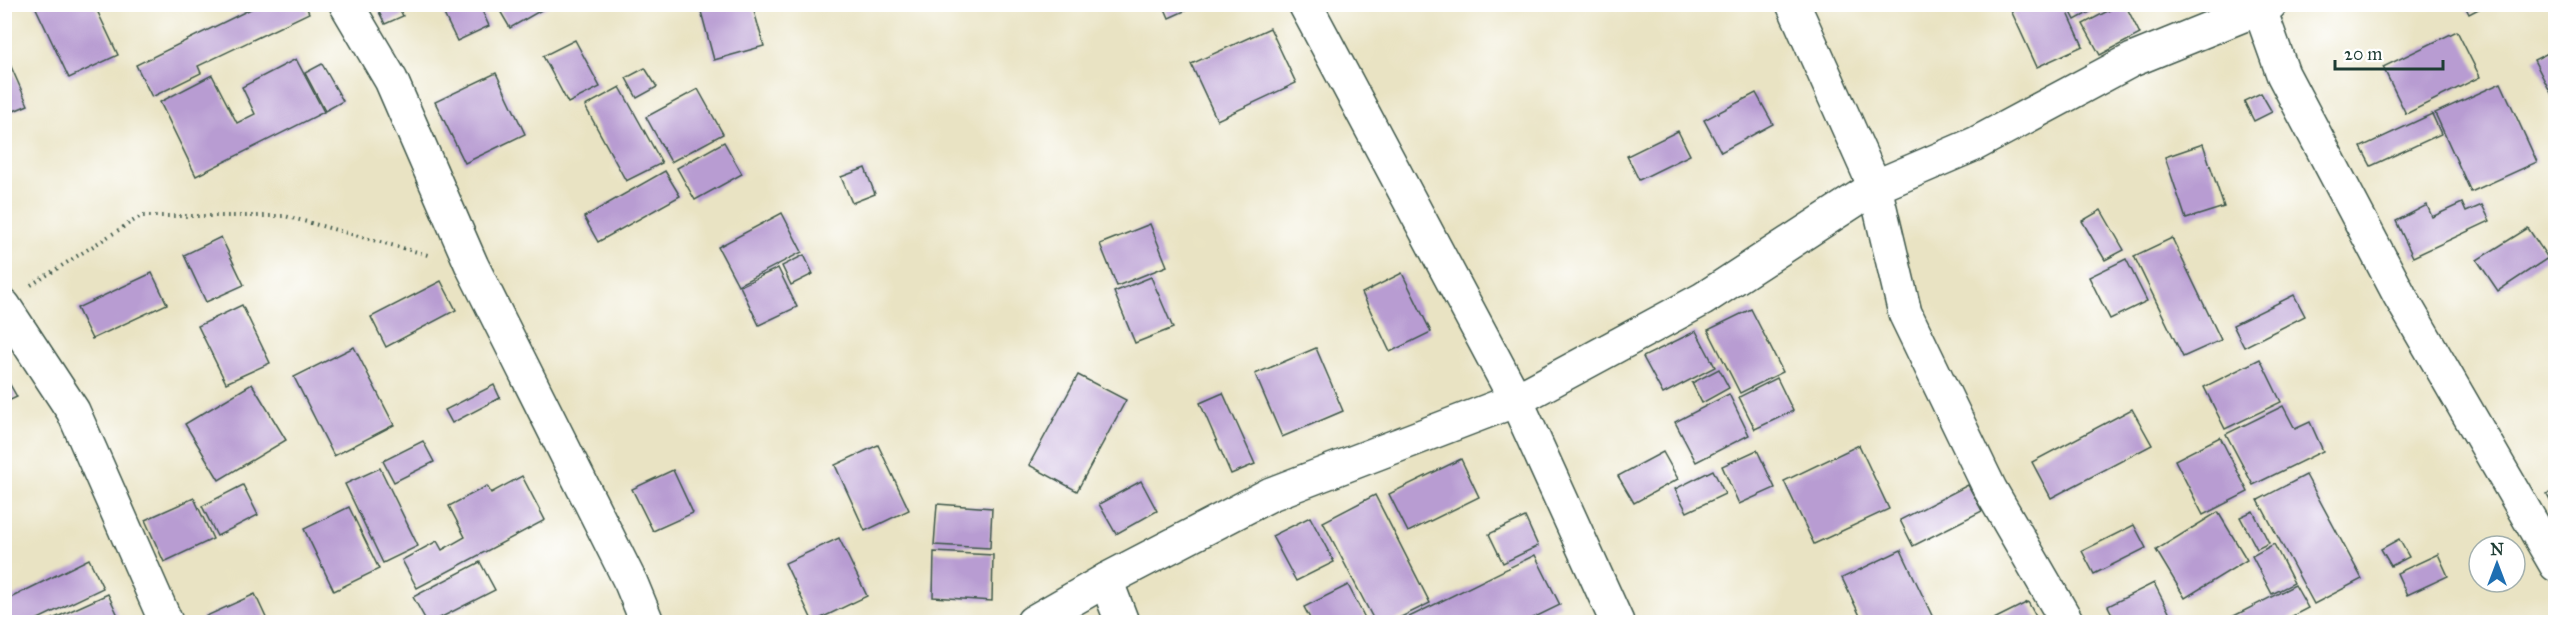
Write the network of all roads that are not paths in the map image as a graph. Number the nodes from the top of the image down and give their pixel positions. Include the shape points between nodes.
1 (346, 4) edge
2 (1305, 4) edge
3 (1793, 4) edge
4 (2263, 7) edge
5 (1875, 187) junction
6 (14, 298) edge
7 (1516, 400) junction
8 (2556, 565) edge
9 (1106, 580) junction
10 (166, 622) edge
11 (647, 622) edge
12 (1033, 622) edge
13 (1122, 622) edge
14 (1617, 622) edge
15 (2067, 622) edge

1 - 11 street via 391,80 472,266
2 - 7 street
3 - 5 street
4 - 5 street via 2132,60 1976,144
4 - 8 street via 2283,74 2400,296
5 - 7 street via 1702,299
5 - 15 street via 1905,313 1990,489
6 - 10 street via 73,411
7 - 9 street via 1271,494
7 - 14 street
9 - 12 street
9 - 13 street

